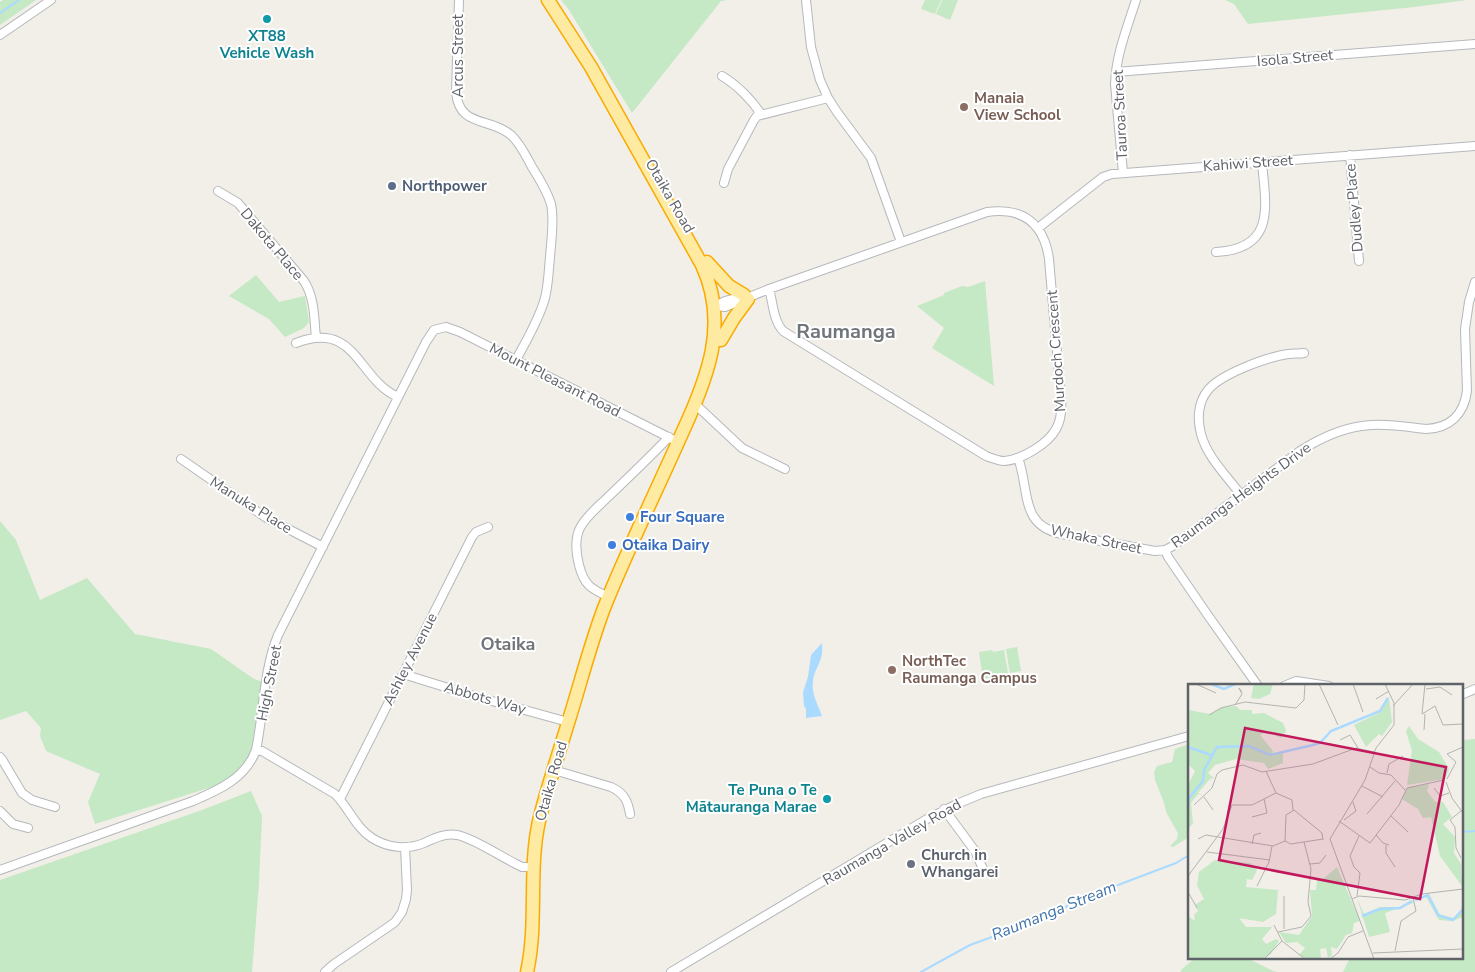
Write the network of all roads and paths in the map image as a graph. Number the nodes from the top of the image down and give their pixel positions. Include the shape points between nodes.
1 (51, 0) edge
2 (459, 0) edge
3 (548, 0) edge
4 (554, 0) edge
5 (806, 0) edge
6 (1136, 0) edge
7 (0, 35) edge
8 (1475, 44) edge
9 (1116, 72) junction
10 (722, 76) dead end
11 (828, 98) junction
12 (761, 114) junction
13 (1475, 146) edge
14 (1350, 155) junction
15 (1262, 162) junction
16 (1123, 173) junction
17 (724, 183) dead end
18 (218, 191) dead end
19 (1038, 228) junction
20 (901, 242) junction
21 (1216, 252) dead end
22 (1359, 261) dead end
23 (707, 262) junction
24 (1475, 282) edge
25 (769, 289) junction
26 (750, 296) junction
27 (719, 305) junction
28 (431, 332) joint
29 (316, 338) junction
30 (722, 340) junction
31 (296, 344) dead end
32 (1304, 354) dead end
33 (516, 360) junction
34 (398, 397) junction
35 (695, 404) junction
36 (674, 440) junction
37 (1018, 458) junction
38 (181, 460) dead end
39 (785, 469) dead end
40 (1241, 494) junction
41 (488, 527) dead end
42 (323, 547) junction
43 (1166, 550) junction
44 (609, 597) junction
45 (403, 674) junction
46 (1257, 684) edge
47 (1289, 684) edge
48 (1316, 684) edge
49 (1475, 689) edge
50 (1462, 695) edge
51 (568, 722) junction
52 (1188, 736) edge
53 (256, 750) junction
54 (0, 758) edge
55 (554, 770) junction
56 (340, 799) junction
57 (55, 807) dead end
58 (944, 809) junction
59 (0, 811) edge
60 (630, 814) dead end
61 (28, 828) dead end
62 (405, 847) junction
63 (533, 868) junction
64 (983, 869) dead end
65 (0, 870) edge
66 (325, 972) edge
67 (527, 972) edge
68 (671, 972) edge

1 - 7 street
2 - 33 street, Arcus Street via 458,106 467,116 513,136 552,208 545,297
3 - 27 highway, Otaika Road via 591,67 702,265
4 - 23 highway, Otaika Road via 596,66
5 - 11 street via 812,48
6 - 9 street, Tauroa Street
8 - 9 street, Isola Street
9 - 16 street, Tauroa Street
10 - 12 street via 756,105
11 - 12 street
11 - 20 street via 871,158
12 - 17 street via 754,120
13 - 14 street, Kahiwi Street
14 - 15 street, Kahiwi Street
14 - 22 street, Dudley Place
15 - 16 street, Kahiwi Street
15 - 21 street via 1266,210 1260,230 1238,248
16 - 19 street, Kahiwi Street via 1103,177
18 - 29 street, Dakota Place via 238,203 309,288
19 - 20 street via 1022,215 1004,210 992,211
19 - 37 street, Murdoch Crescent via 1045,240 1049,259 1062,411 1051,437
20 - 25 street
23 - 26 highway via 729,286
23 - 27 highway, Otaika Road via 716,284
24 - 40 street, Raumanga Heights Drive via 1465,329 1466,399 1461,411 1450,422 1434,428 1374,424 1338,431 1300,450
25 - 26 street
25 - 37 street, Murdoch Crescent via 783,331 986,456 1005,461
26 - 27 street
26 - 30 highway
27 - 30 highway, Otaika Road
27 - 35 highway, Otaika Road via 714,346
28 - 33 street, Mount Pleasant Road via 442,327 451,329
28 - 34 street, High Street
29 - 31 street
29 - 34 street via 346,346 381,385
30 - 35 highway, Otaika Road via 707,388
32 - 40 street via 1288,354 1241,369 1218,381 1203,398 1199,414 1204,444
33 - 36 street, Mount Pleasant Road
34 - 42 street, High Street
35 - 36 highway, Otaika Road
35 - 39 street via 742,448
36 - 44 highway, Otaika Road
36 - 44 street, Otaika Road via 591,513 580,528 576,552 582,577 588,586
37 - 43 street, Whaka Street via 1030,511 1043,528 1155,551
38 - 42 street, Manuka Place via 265,517
40 - 43 street, Raumanga Heights Drive
41 - 45 street, Ashley Avenue via 472,537
42 - 53 street, High Street via 274,645
43 - 46 street, Raumanga Heights Drive
44 - 51 highway, Otaika Road
45 - 51 street, Abbots Way
45 - 56 street, Ashley Avenue
47 - 48 street via 1296,681
49 - 50 street
51 - 55 highway, Otaika Road
52 - 58 street, Raumanga Valley Road via 981,794
53 - 56 street
53 - 65 street, High Street via 250,764 238,776 210,794
54 - 57 street via 22,794
55 - 60 street via 618,790 628,803
55 - 63 highway, Otaika Road via 540,820
56 - 62 street via 368,835 384,844
58 - 64 street via 975,851
58 - 68 street, Raumanga Valley Road
59 - 61 street via 13,824
62 - 63 street via 446,835 460,835 522,867
62 - 66 street via 407,890 402,912 395,922
63 - 67 highway, Otaika Road via 532,938

